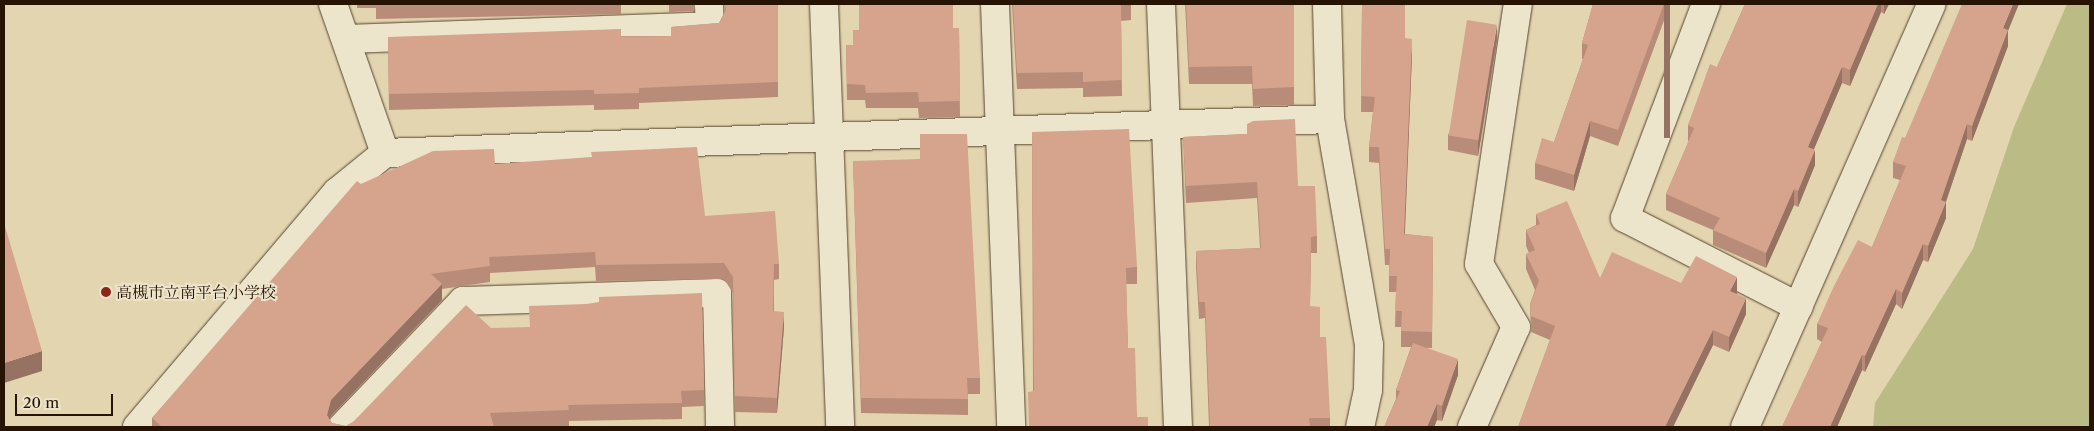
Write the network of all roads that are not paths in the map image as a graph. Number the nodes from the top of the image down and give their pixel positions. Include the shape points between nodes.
1 (333, 4) edge
2 (709, 4) edge
3 (824, 4) edge
4 (995, 4) edge
5 (1161, 4) edge
6 (1326, 4) edge
7 (1518, 4) edge
8 (1706, 4) edge
9 (1932, 4) edge
10 (346, 39) junction
11 (1330, 119) junction
12 (1166, 125) junction
13 (1000, 131) junction
14 (829, 137) junction
15 (385, 152) junction
16 (1799, 307) junction
17 (137, 427) edge
18 (342, 427) edge
19 (720, 427) edge
20 (840, 427) edge
21 (1011, 427) edge
22 (1178, 427) edge
23 (1360, 427) edge
24 (1472, 427) edge
25 (1745, 427) edge

1 - 10 street
2 - 10 street via 710,26
3 - 14 street
4 - 13 street
5 - 12 street
6 - 11 street
7 - 24 street via 1478,264 1516,328
8 - 16 street via 1625,218
9 - 16 street
10 - 15 street
11 - 12 street
11 - 23 street via 1368,345 1368,390
12 - 13 street
12 - 22 street
13 - 14 street
13 - 21 street
14 - 15 street
14 - 20 street
15 - 17 street via 337,192
16 - 25 street
18 - 19 street via 463,300 716,293

